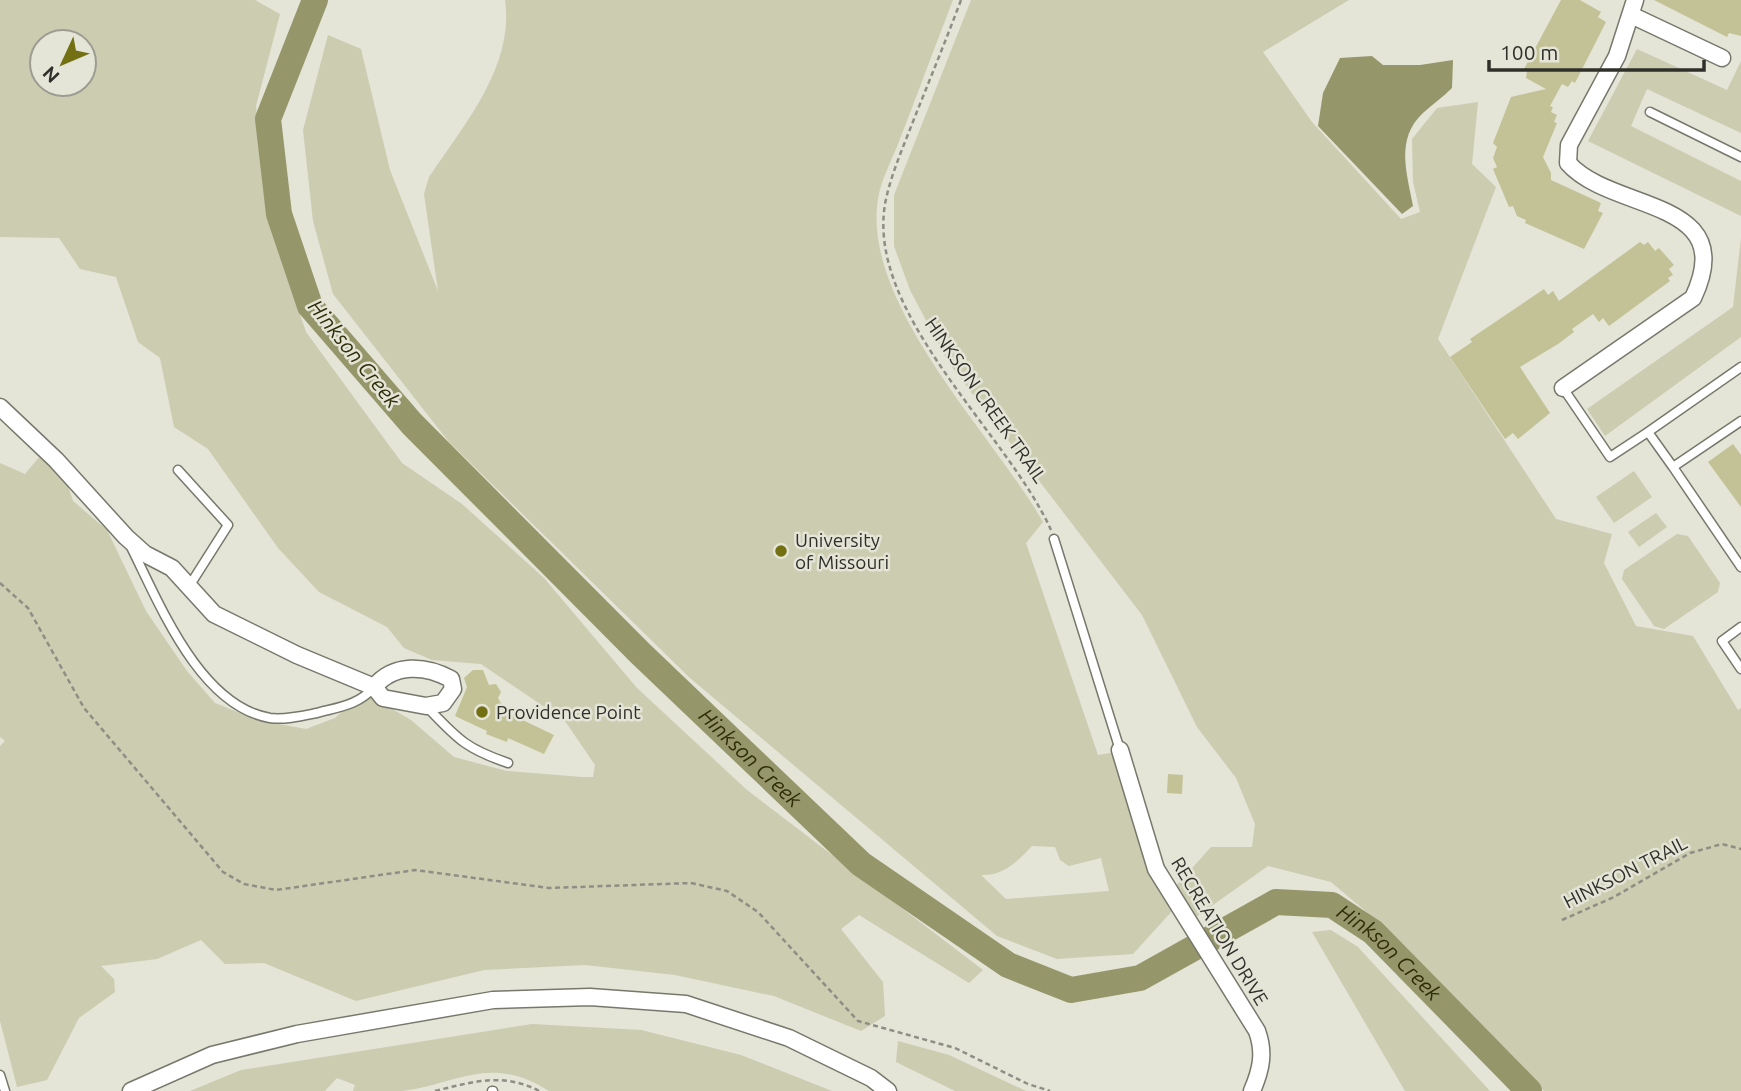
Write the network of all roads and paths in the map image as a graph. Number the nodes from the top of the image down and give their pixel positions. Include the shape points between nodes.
1 (961, 0) edge
2 (1633, 8) edge
3 (1721, 58) dead end
4 (1650, 112) dead end
5 (1741, 157) edge
6 (1741, 368) edge
7 (1563, 388) joint
8 (0, 407) edge
9 (1741, 421) edge
10 (1648, 432) junction
11 (1673, 467) junction
12 (178, 470) dead end
13 (126, 537) junction
14 (1054, 539) joint
15 (1741, 567) edge
16 (0, 583) edge
17 (188, 588) junction
18 (1741, 627) edge
19 (1741, 669) edge
20 (374, 687) junction
21 (426, 706) junction
22 (1120, 750) joint
23 (508, 763) dead end
24 (1741, 849) edge
25 (1562, 920) dead end
26 (0, 1075) edge
27 (5, 1091) edge
28 (131, 1091) edge
29 (888, 1091) edge
30 (1050, 1091) edge
31 (1252, 1091) edge

1 - 14 path, HINKSON CREEK TRAIL via 886,199 884,244 895,284 923,338 1022,476
2 - 3 street
2 - 7 street via 1617,56 1569,145 1568,163 1584,176 1686,222 1703,243 1707,259 1704,276 1693,298
4 - 5 lane
6 - 10 lane
7 - 10 lane via 1610,457
8 - 13 street
9 - 11 lane
10 - 11 lane
11 - 15 lane
12 - 17 lane via 228,525
13 - 17 street via 172,568
13 - 20 lane via 202,675 237,705 269,718 298,718 355,703
14 - 22 lane
16 - 30 path via 28,608 84,708 223,872 244,884 276,890 415,870 549,888 691,883 727,891 758,912 858,1021 955,1048
17 - 20 street via 214,614
18 - 19 lane via 1722,641
20 - 21 street via 383,698
20 - 21 street via 387,673 414,668 451,679 450,697
21 - 23 lane via 474,751
22 - 31 street, RECREATION DRIVE via 1150,852 1167,889 1257,1031 1263,1047
24 - 25 path, HINKSON TRAIL via 1721,845 1690,853 1614,897
26 - 27 lane
28 - 29 street via 212,1055 297,1034 493,1000 590,997 686,1004 789,1038

